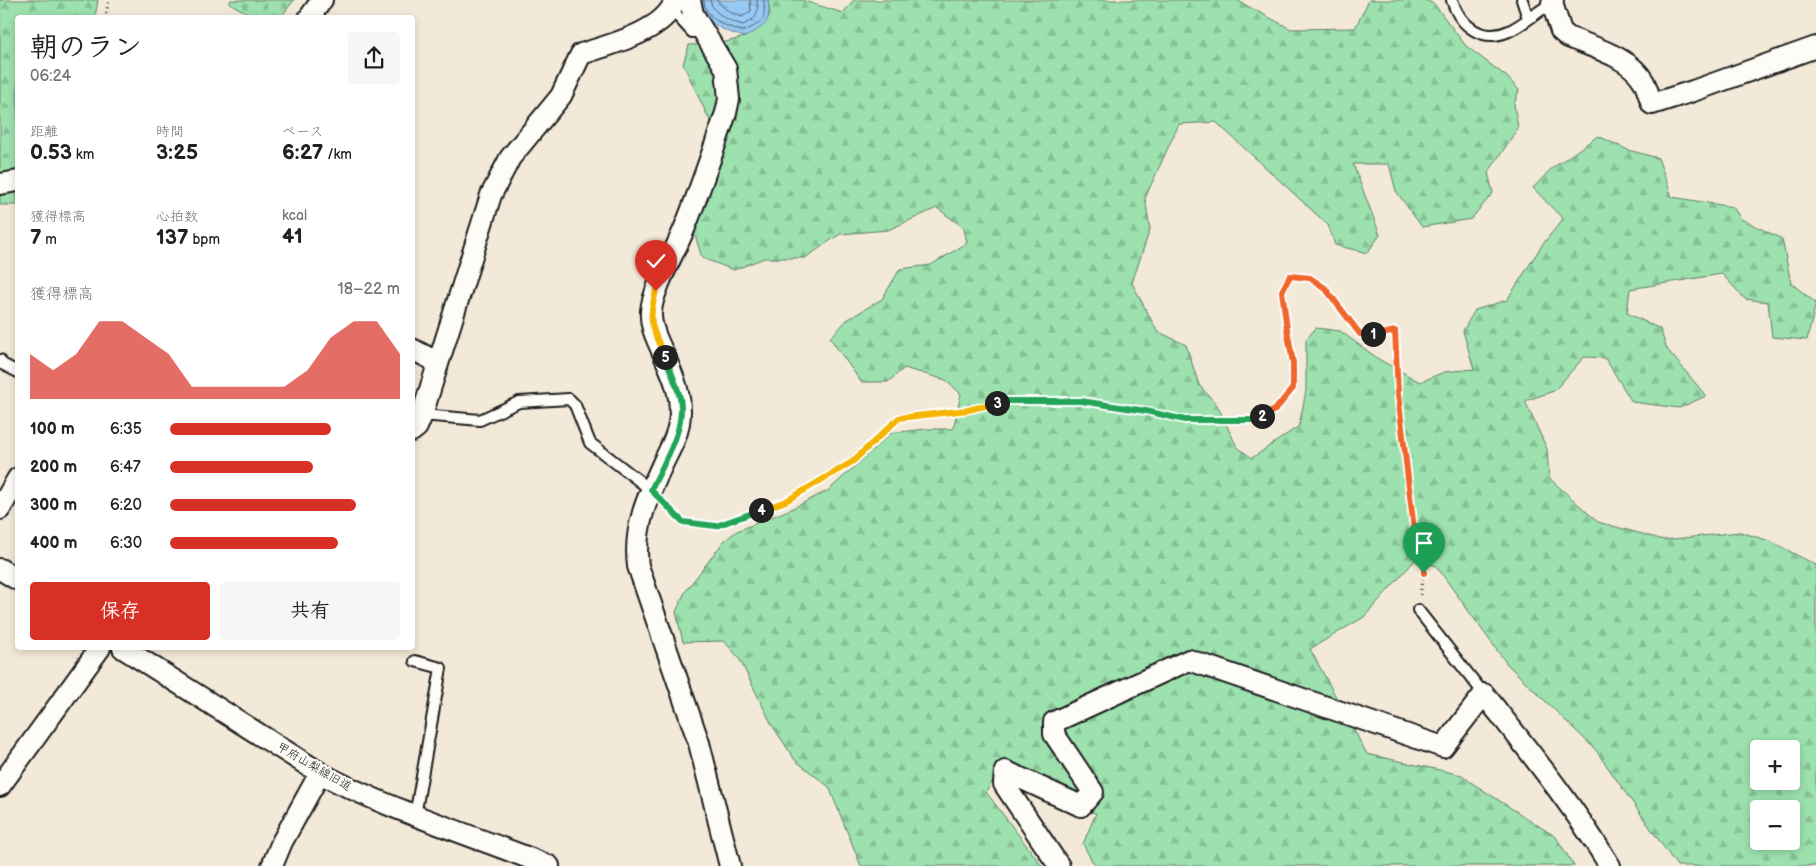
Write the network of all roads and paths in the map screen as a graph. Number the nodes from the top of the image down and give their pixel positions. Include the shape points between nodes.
1 (109, 0) edge
2 (322, 0) edge
3 (690, 0) edge
4 (1452, 0) edge
5 (1522, 0) edge
6 (1553, 1) edge
7 (673, 5) edge
8 (106, 15) edge
9 (311, 15) edge
10 (1528, 18) junction
11 (703, 31) junction
12 (1816, 47) edge
13 (15, 182) edge
14 (0, 184) edge
15 (415, 351) edge
16 (0, 360) edge
17 (437, 362) junction
18 (15, 370) edge
19 (417, 423) edge
20 (15, 483) edge
21 (651, 490) junction
22 (0, 510) edge
23 (0, 569) edge
24 (15, 578) edge
25 (1418, 610) joint
26 (99, 650) edge
27 (126, 650) edge
28 (415, 661) dead end
29 (1484, 694) junction
30 (320, 774) junction
31 (0, 786) edge
32 (415, 816) junction
33 (537, 864) edge
34 (272, 866) edge
35 (730, 866) edge
36 (1060, 866) edge
37 (1610, 866) edge

1 - 8 path
2 - 9 street
3 - 11 street via 692,14
4 - 10 lane via 1455,11 1464,22 1480,34 1493,35 1509,30
5 - 10 lane
6 - 10 lane
6 - 12 street via 1561,31 1634,67 1652,104
7 - 11 lane via 692,32
7 - 17 street via 652,26 631,37 581,54 561,96 510,158 491,195
11 - 21 street via 726,69 729,99 685,227 656,291 651,310 651,326 675,381 681,416 678,432
13 - 14 street
15 - 17 street
16 - 18 lane
17 - 19 street
19 - 21 lane via 480,420 519,402 569,400 575,405 590,443
20 - 22 street
21 - 25 path via 683,522 716,526 786,501 852,462 899,418 968,410 1008,401 1081,401 1185,420 1255,420 1275,410 1293,388 1293,363 1282,291 1290,276 1310,278 1325,288 1360,334 1395,331 1398,394 1415,538 1424,562
21 - 35 street via 639,524 638,566 699,743
23 - 24 street
25 - 29 lane
26 - 31 street
27 - 30 street, 甲府山梨線旧道
28 - 32 lane via 441,668
29 - 36 street via 1444,747 1189,660 1054,722 1054,734 1093,792 1081,806 1005,771 1004,784
29 - 37 street via 1549,775
30 - 32 street, 甲府山梨線旧道
30 - 34 street
32 - 33 street, 甲府山梨線旧道

